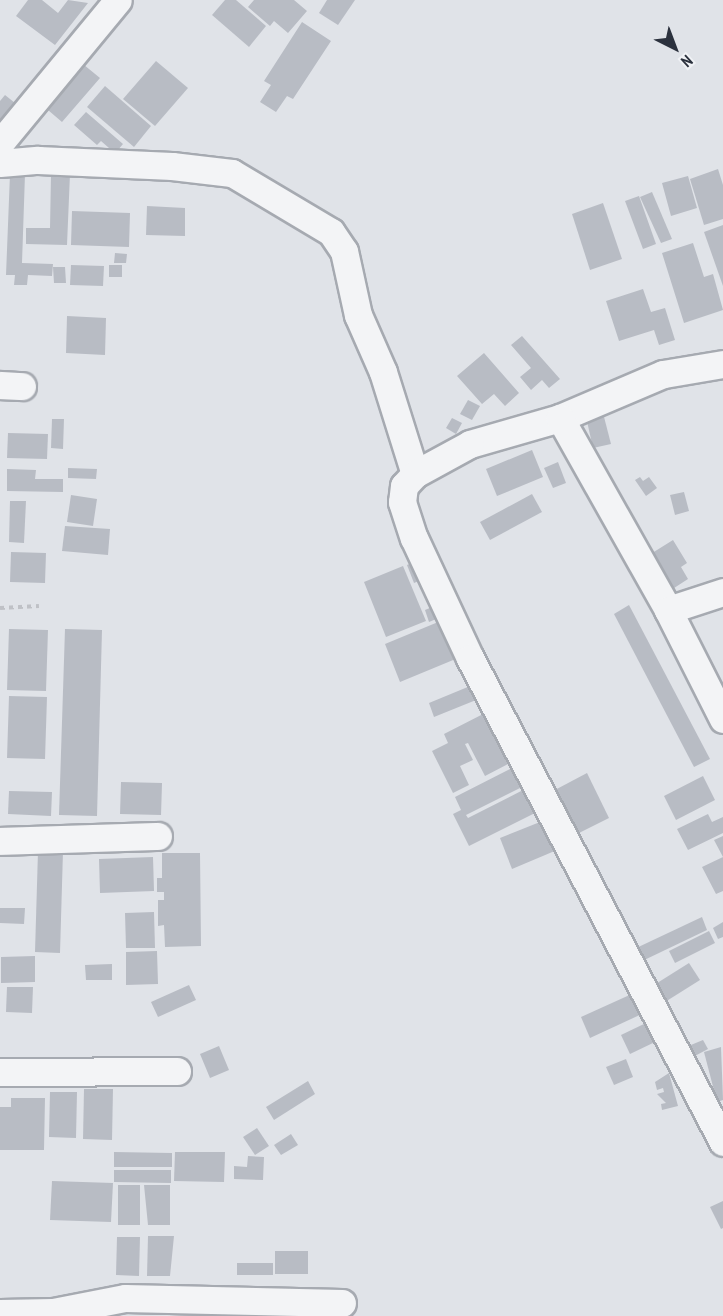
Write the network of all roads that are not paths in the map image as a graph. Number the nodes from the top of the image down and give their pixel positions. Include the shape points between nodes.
1 (118, 0) edge
2 (0, 143) edge
3 (0, 163) edge
4 (723, 364) edge
5 (560, 418) junction
6 (415, 474) junction
7 (723, 592) edge
8 (668, 610) junction
9 (723, 719) edge
10 (158, 836) dead end
11 (0, 841) edge
12 (177, 1071) dead end
13 (0, 1072) edge
14 (723, 1142) edge
15 (342, 1303) dead end
16 (0, 1313) edge

1 - 2 street
3 - 6 street via 38,160 232,173 331,232 344,251 358,315 383,372
4 - 5 street via 663,374
5 - 6 street via 470,444
5 - 8 street
6 - 14 street via 404,486 402,502 414,538 470,658
7 - 8 street
8 - 9 street
10 - 11 street
12 - 13 street
15 - 16 street via 125,1298 53,1312

